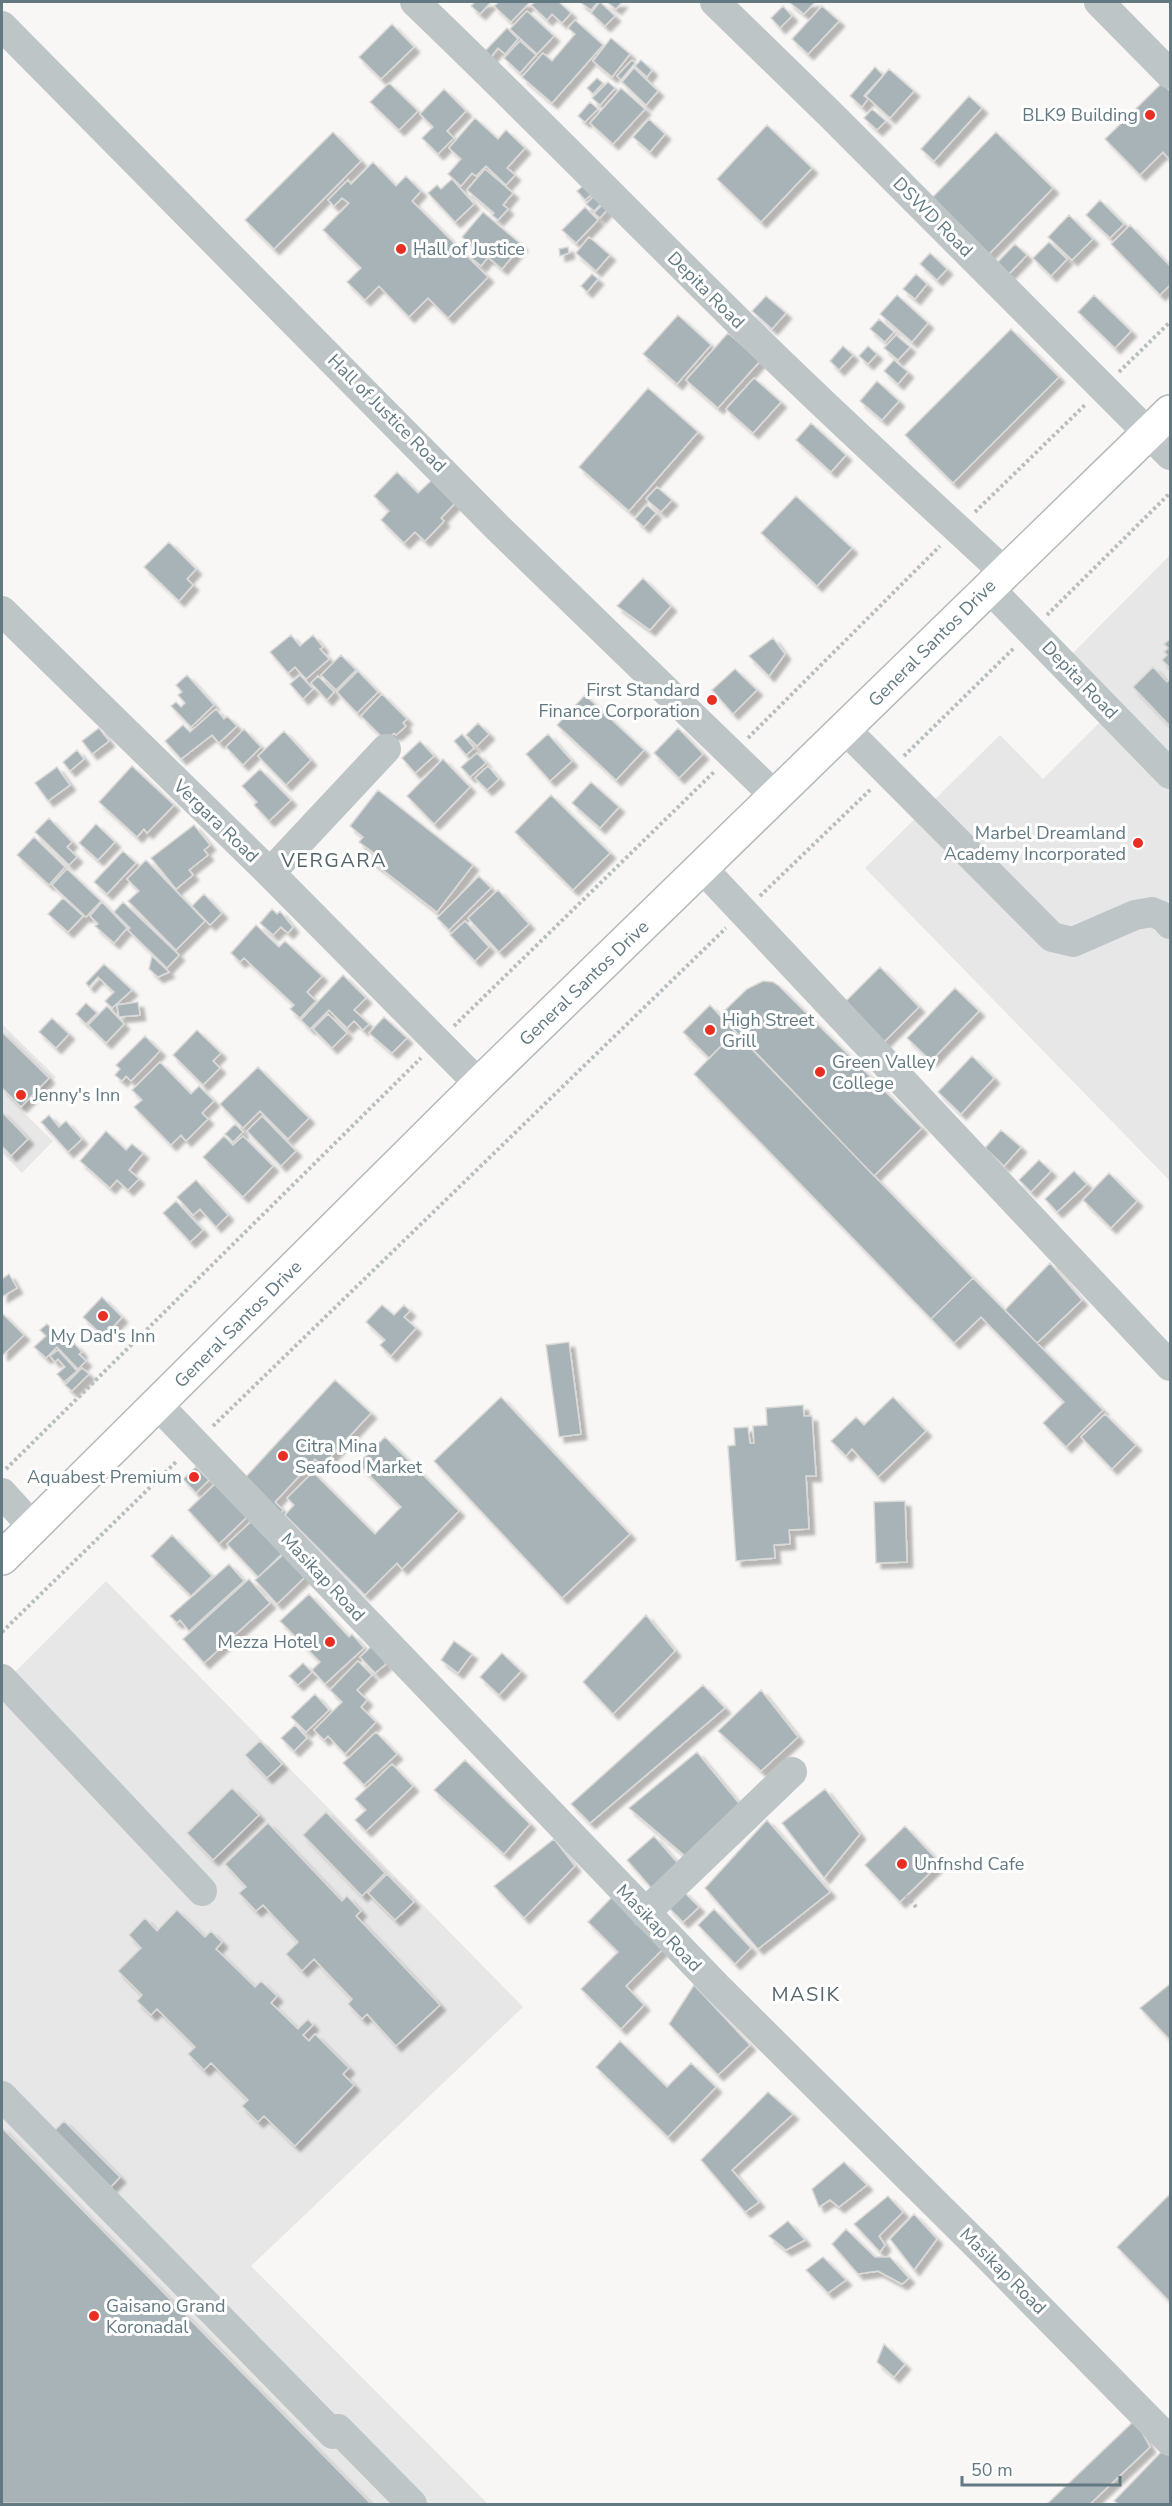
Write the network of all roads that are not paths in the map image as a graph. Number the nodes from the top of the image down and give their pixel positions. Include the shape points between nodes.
1 (415, 2) edge
2 (715, 2) edge
3 (1100, 2) edge
4 (2, 26) edge
5 (1170, 75) edge
6 (1163, 433) edge
7 (996, 580) junction
8 (2, 611) edge
9 (845, 729) junction
10 (386, 749) dead end
11 (1170, 774) edge
12 (776, 797) junction
13 (703, 869) junction
14 (270, 873) junction
15 (1170, 924) edge
16 (479, 1084) junction
17 (1170, 1366) edge
18 (158, 1405) junction
19 (2, 1493) edge
20 (33, 1527) junction
21 (2, 1558) edge
22 (2, 1679) edge
23 (792, 1772) dead end
24 (202, 1892) dead end
25 (645, 1913) junction
26 (2, 2096) edge
27 (1170, 2441) edge
28 (412, 2505) edge

1 - 7 street, Depita Road via 755,338 957,529
2 - 6 street, DSWD Road via 1103,387
3 - 5 street
4 - 12 street, Hall of Justice Road via 498,528
6 - 7 highway, General Santos Drive
7 - 9 highway, General Santos Drive
7 - 11 street, Depita Road
8 - 14 street, Vergara Road
9 - 12 highway, General Santos Drive
9 - 15 street via 1053,937 1073,942 1135,915 1152,912
10 - 14 street
12 - 13 highway, General Santos Drive
13 - 16 highway, General Santos Drive
13 - 17 street
14 - 16 street, Vergara Road
16 - 18 highway, General Santos Drive
18 - 20 highway, General Santos Drive
18 - 25 street, Masikap Road
19 - 20 street
20 - 21 highway, General Santos Drive
22 - 24 street
23 - 25 street
25 - 27 street, Masikap Road
26 - 28 street via 333,2434 338,2429

